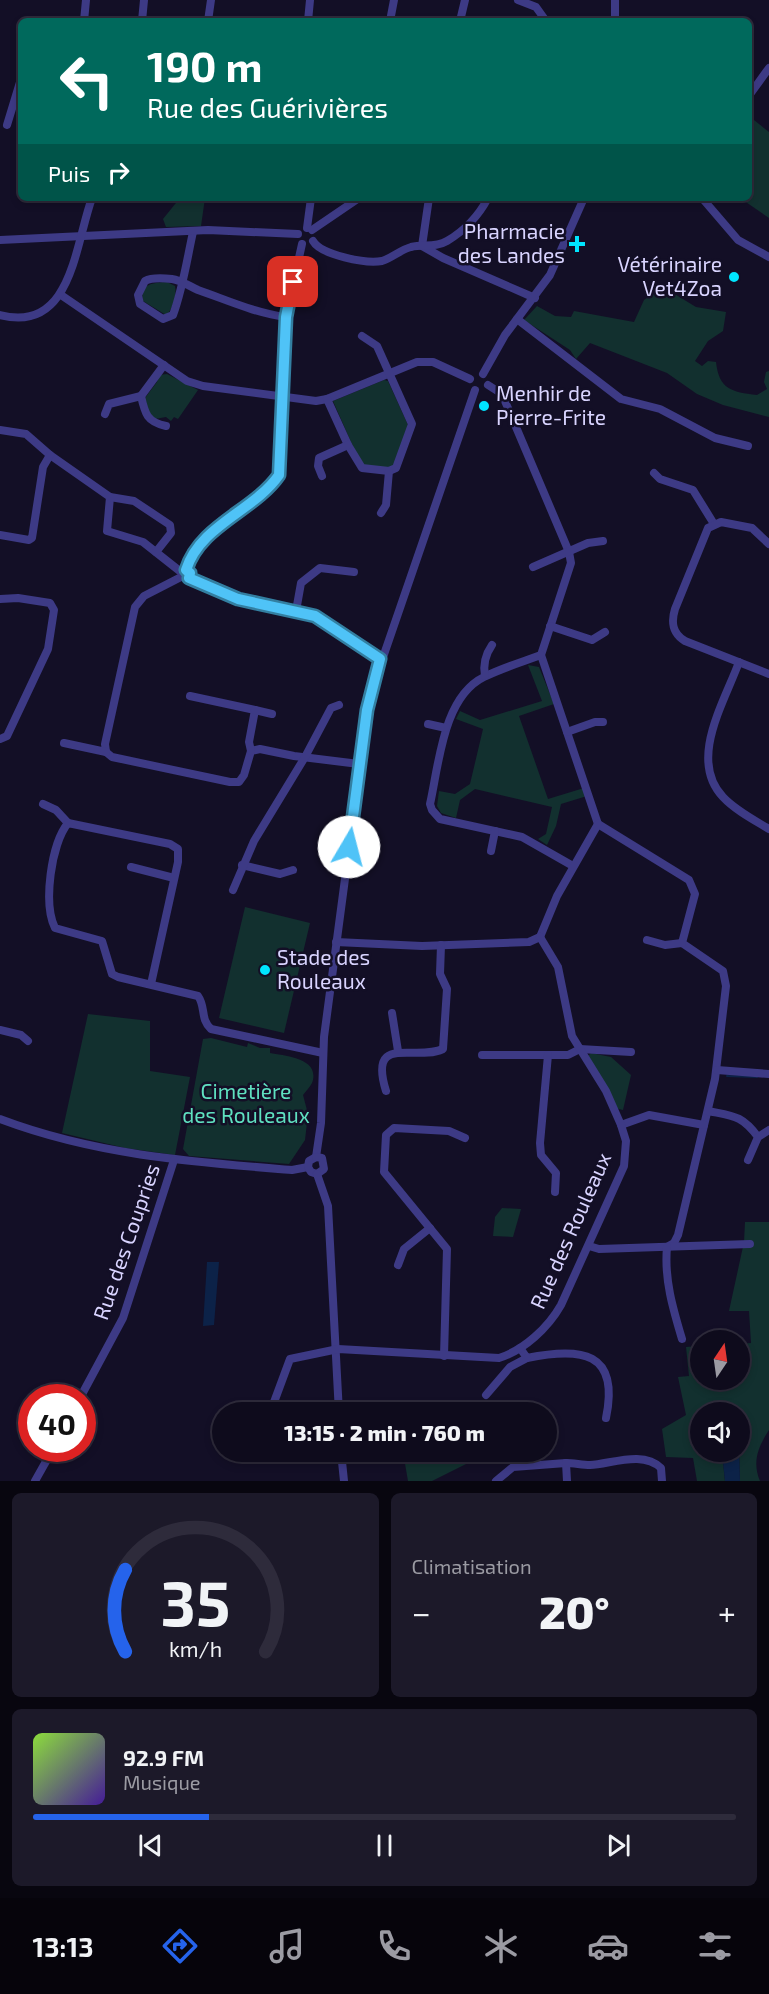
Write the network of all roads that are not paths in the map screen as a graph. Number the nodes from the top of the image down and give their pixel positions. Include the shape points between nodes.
1 (86, 0) edge
2 (144, 0) edge
3 (211, 0) edge
4 (310, 0) edge
5 (394, 0) edge
6 (465, 0) edge
7 (518, 0) edge
8 (615, 0) edge
9 (84, 18) edge
10 (142, 18) edge
11 (208, 18) edge
12 (308, 18) edge
13 (391, 18) edge
14 (461, 18) edge
15 (545, 18) edge
16 (615, 18) edge
17 (769, 68) edge
18 (18, 89) edge
19 (752, 91) edge
20 (7, 124) dead end
21 (91, 201) edge
22 (311, 201) edge
23 (353, 201) edge
24 (429, 201) edge
25 (487, 201) edge
26 (583, 201) edge
27 (705, 201) edge
28 (310, 229) junction
29 (193, 232) junction
30 (298, 234) junction
31 (80, 237) junction
32 (0, 240) edge
33 (313, 241) junction
34 (303, 244) junction
35 (422, 246) junction
36 (769, 257) edge
37 (181, 282) junction
38 (61, 294) junction
39 (535, 298) junction
40 (0, 315) edge
41 (286, 317) junction
42 (517, 319) junction
43 (362, 336) dead end
44 (164, 365) junction
45 (389, 372) junction
46 (483, 374) junction
47 (470, 379) junction
48 (488, 385) junction
49 (475, 390) junction
50 (141, 396) junction
51 (282, 398) junction
52 (327, 399) junction
53 (105, 414) dead end
54 (166, 426) dead end
55 (0, 430) edge
56 (348, 445) junction
57 (748, 446) dead end
58 (50, 455) junction
59 (389, 471) junction
60 (654, 473) dead end
61 (322, 476) dead end
62 (110, 497) junction
63 (381, 513) dead end
64 (714, 524) junction
65 (0, 535) edge
66 (603, 540) dead end
67 (769, 544) edge
68 (156, 552) junction
69 (569, 552) junction
70 (533, 567) dead end
71 (354, 572) dead end
72 (184, 574) junction
73 (0, 599) edge
74 (296, 611) junction
75 (550, 626) junction
76 (606, 632) dead end
77 (492, 645) dead end
78 (541, 655) junction
79 (380, 659) junction
80 (740, 662) junction
81 (769, 674) edge
82 (485, 676) junction
83 (190, 696) dead end
84 (339, 705) dead end
85 (255, 710) junction
86 (272, 714) dead end
87 (603, 722) dead end
88 (428, 724) dead end
89 (446, 728) junction
90 (567, 732) junction
91 (0, 739) edge
92 (64, 743) dead end
93 (251, 751) junction
94 (106, 752) junction
95 (305, 758) junction
96 (359, 764) junction
97 (43, 804) dead end
98 (68, 823) junction
99 (598, 824) junction
100 (769, 829) edge
101 (495, 831) junction
102 (491, 851) dead end
103 (242, 865) junction
104 (573, 866) junction
105 (132, 867) dead end
106 (293, 870) dead end
107 (174, 878) junction
108 (233, 890) dead end
109 (540, 937) junction
110 (646, 940) dead end
111 (336, 942) junction
112 (682, 944) junction
113 (441, 945) junction
114 (151, 984) junction
115 (392, 1013) dead end
116 (0, 1030) edge
117 (28, 1041) dead end
118 (580, 1049) junction
119 (398, 1051) junction
120 (631, 1052) dead end
121 (323, 1053) junction
122 (482, 1055) dead end
123 (548, 1055) junction
124 (716, 1074) junction
125 (769, 1074) edge
126 (386, 1091) dead end
127 (708, 1111) junction
128 (0, 1119) edge
129 (621, 1125) junction
130 (704, 1125) junction
131 (769, 1131) edge
132 (758, 1137) junction
133 (465, 1138) dead end
134 (316, 1157) junction
135 (174, 1160) junction
136 (748, 1160) dead end
137 (308, 1167) junction
138 (317, 1174) junction
139 (555, 1192) dead end
140 (430, 1228) junction
141 (750, 1244) dead end
142 (589, 1246) junction
143 (666, 1247) junction
144 (398, 1265) dead end
145 (682, 1340) dead end
146 (520, 1348) junction
147 (334, 1350) junction
148 (444, 1356) junction
149 (527, 1358) junction
150 (88, 1384) edge
151 (486, 1395) dead end
152 (274, 1402) edge
153 (338, 1402) edge
154 (606, 1418) dead end
155 (45, 1462) edge
156 (342, 1462) edge
157 (566, 1463) junction
158 (35, 1481) edge
159 (344, 1481) edge
160 (496, 1481) edge
161 (567, 1481) edge
162 (662, 1481) edge

1 - 9 street
2 - 10 street
3 - 11 street
4 - 12 street
5 - 13 street
6 - 14 street
7 - 15 street via 536,7
8 - 16 street
17 - 19 street
18 - 20 street
21 - 31 street
22 - 28 street
23 - 28 street
24 - 35 street
25 - 35 street via 450,240
26 - 39 street via 550,275
27 - 36 street via 738,240
28 - 30 street
28 - 33 street
29 - 30 street
29 - 31 street
29 - 37 street
30 - 34 street
31 - 32 street
31 - 38 street
33 - 34 street
33 - 35 street via 322,251 370,262
34 - 41 street
35 - 39 street
37 - 37 street via 170,318 159,317 138,300 141,285 150,279
37 - 41 street via 252,310
38 - 40 street via 35,315
38 - 44 street
39 - 42 street
41 - 51 street
42 - 46 street
42 - 57 street via 621,399 660,409 715,438
43 - 45 street via 378,346
44 - 50 street
44 - 51 street via 187,381 203,386
45 - 47 street via 417,362 433,362
45 - 52 street
45 - 59 street via 412,424 399,461
46 - 47 street via 477,373
46 - 48 street
47 - 49 street
48 - 49 street via 484,390
48 - 69 street via 502,394
49 - 79 street
50 - 53 street via 109,404
50 - 54 street via 145,416
51 - 52 street
51 - 72 street via 279,475 272,486 229,517 197,547
52 - 56 street
55 - 58 street via 26,434
56 - 59 street via 362,468
56 - 61 street via 319,458
58 - 62 street
58 - 65 street via 43,467 32,538
59 - 63 street via 386,505
60 - 64 street via 660,479 693,490
62 - 68 street via 107,531 134,538
62 - 68 street via 134,501 170,525 171,533
64 - 67 street via 752,528
64 - 80 street via 702,538 675,609 673,627 685,641
66 - 69 street
68 - 72 street
69 - 70 street
69 - 75 street via 571,562
71 - 74 street via 320,568 301,583
72 - 74 street via 238,599
72 - 94 street via 144,596 135,607
73 - 91 street via 50,603 54,610 48,649 7,736
74 - 79 street via 328,623
75 - 76 street via 592,640
75 - 78 street
77 - 82 street via 487,652
78 - 82 street
78 - 90 street
79 - 96 street via 369,698
80 - 81 street
80 - 100 street via 709,741 707,767 710,779 725,800
82 - 89 street via 456,704
83 - 85 street
84 - 95 street via 331,708
85 - 86 street
85 - 93 street
87 - 90 street
88 - 89 street
89 - 101 street via 432,810 441,819
90 - 99 street
92 - 94 street
93 - 94 street via 239,782 112,757
93 - 95 street via 260,749
95 - 96 street
95 - 103 street
96 - 111 street
97 - 98 street via 56,810
98 - 107 street via 175,846 178,854
98 - 114 street via 52,858 51,908 55,928 102,941 111,974
99 - 104 street
99 - 112 street via 694,886
101 - 102 street
101 - 104 street via 522,837
103 - 106 street via 280,874
103 - 108 street
104 - 109 street
105 - 107 street
107 - 114 street
109 - 113 street via 529,942
109 - 118 street, Rue des Rouleaux via 558,967 572,1036
110 - 112 street
111 - 113 street
111 - 121 street
112 - 124 street via 723,971 726,986
113 - 119 street via 440,974 447,989 444,1049 433,1053
114 - 121 street via 198,996 204,1020 211,1029
115 - 119 street
116 - 117 street via 21,1035
118 - 120 street
118 - 123 street via 568,1055
118 - 129 street, Rue des Rouleaux
119 - 126 street via 383,1062
121 - 134 street
122 - 123 street
123 - 139 street via 540,1143 541,1155 556,1173
124 - 125 street
124 - 127 street
127 - 130 street
127 - 132 street via 744,1120
128 - 135 street via 101,1149
129 - 130 street via 649,1114
129 - 142 street, Rue des Rouleaux via 626,1142 624,1166
130 - 143 street via 678,1234 674,1243
131 - 132 street
132 - 136 street
133 - 140 street via 449,1131 394,1128 386,1136 384,1172
134 - 137 street
134 - 138 street via 325,1163
135 - 137 street via 292,1170
135 - 150 street, Rue des Coupries via 123,1318
137 - 138 street
138 - 147 street via 328,1206
140 - 144 street via 404,1249
140 - 148 street via 447,1249
141 - 143 street
142 - 143 street
142 - 146 street, Rue des Rouleaux via 554,1317
143 - 145 street via 670,1298
146 - 148 street, Rue des Rouleaux via 499,1358
146 - 149 street
147 - 148 street, Rue des Rouleaux
147 - 152 street, Rue des Rouleaux via 290,1359
147 - 153 street
149 - 151 street via 510,1367
149 - 154 street via 572,1353 599,1361 604,1367 610,1398
155 - 158 street
156 - 159 street
157 - 160 street via 513,1467
157 - 161 street
157 - 162 street via 653,1461 661,1468

